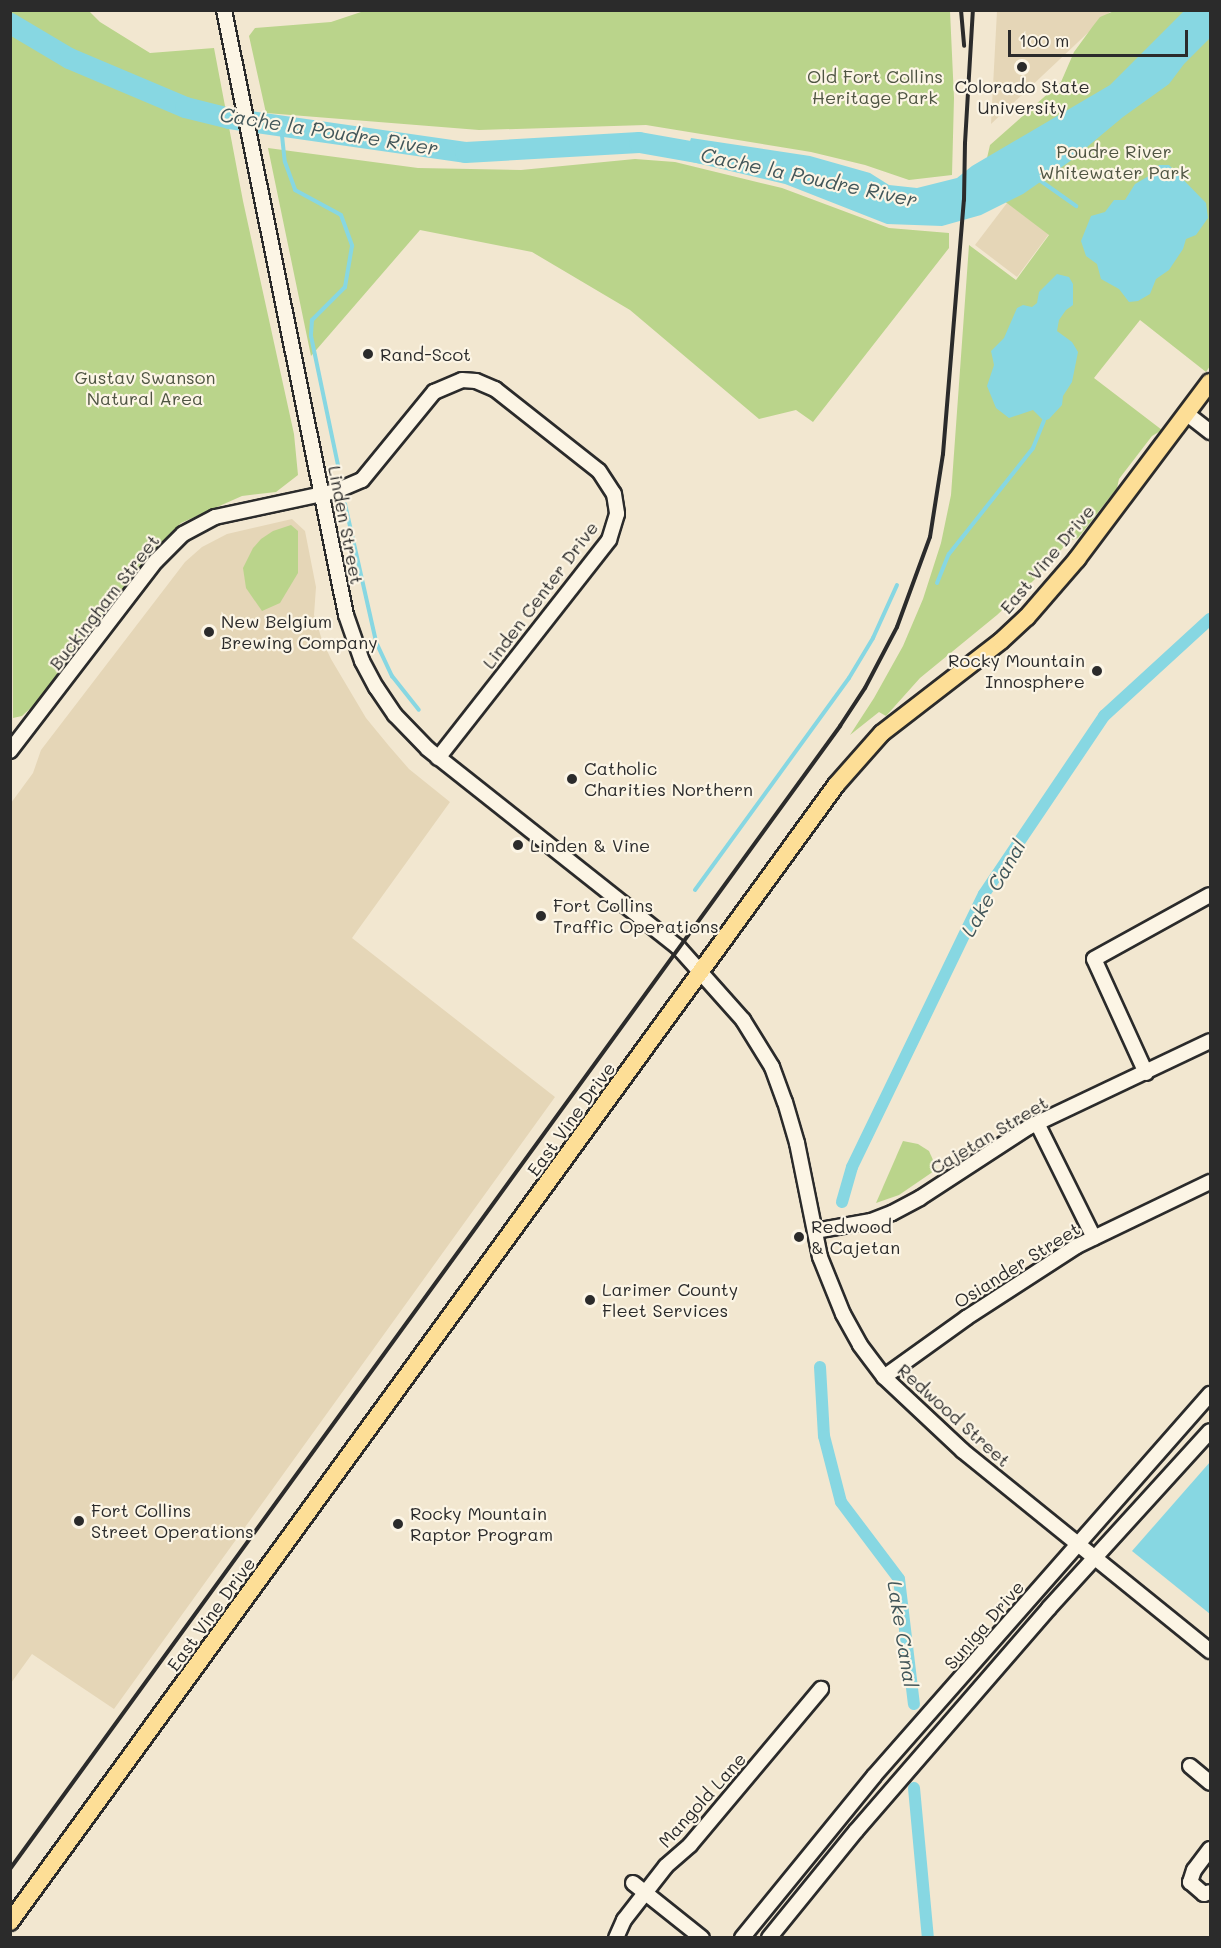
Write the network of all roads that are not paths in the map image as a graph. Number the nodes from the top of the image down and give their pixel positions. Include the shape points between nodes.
1 (224, 10) edge
2 (1210, 382) edge
3 (1186, 413) junction
4 (1210, 432) edge
5 (321, 494) junction
6 (15, 735) edge
7 (10, 751) edge
8 (438, 759) junction
9 (1210, 895) edge
10 (701, 972) junction
11 (1210, 1041) edge
12 (1146, 1073) junction
13 (1037, 1123) junction
14 (1210, 1182) edge
15 (815, 1231) junction
16 (1094, 1238) junction
17 (884, 1377) junction
18 (1210, 1394) edge
19 (1210, 1431) edge
20 (1078, 1542) junction
21 (1096, 1559) junction
22 (1210, 1651) edge
23 (821, 1689) dead end
24 (1190, 1766) dead end
25 (1210, 1783) edge
26 (1209, 1855) edge
27 (633, 1883) dead end
28 (645, 1892) junction
29 (1210, 1892) edge
30 (10, 1922) edge
31 (616, 1938) edge
32 (702, 1938) edge
33 (742, 1938) edge
34 (769, 1938) edge

1 - 5 street, Linden Street
2 - 3 main road, East Vine Drive
3 - 4 street
3 - 10 main road, East Vine Drive via 1077,559 1027,617 862,753
5 - 6 street, Buckingham Street via 215,517 183,534 156,561
5 - 8 street, Linden Street via 346,615 362,661 394,715
5 - 8 street, Linden Center Drive via 346,489 362,480 434,392 462,380 495,389 599,471 614,494 617,514 609,540
6 - 7 street, Buckingham Street
8 - 10 street, Linden Street via 678,947
9 - 12 street via 1094,959
10 - 15 street, Redwood Street via 743,1020 772,1066 796,1143
10 - 30 main road, East Vine Drive
11 - 12 street, Cajetan Street
12 - 13 street, Cajetan Street
13 - 15 street, Cajetan Street via 892,1213 871,1221
13 - 16 street
14 - 16 street, Osiander Street
15 - 17 street, Redwood Street via 820,1257 843,1314
16 - 17 street, Osiander Street via 975,1312
17 - 20 street, Redwood Street via 963,1451
18 - 20 street, Suniga Drive
19 - 21 street, Suniga Drive
20 - 21 street, Redwood Street
20 - 33 street, Suniga Drive via 874,1776
21 - 22 street, Redwood Street
21 - 34 street, Suniga Drive via 991,1675
23 - 28 street, Mangold Lane via 690,1845
24 - 25 street
26 - 29 street via 1194,1870 1190,1882 1204,1894
27 - 28 street
28 - 31 street, Mangold Lane
28 - 32 street

